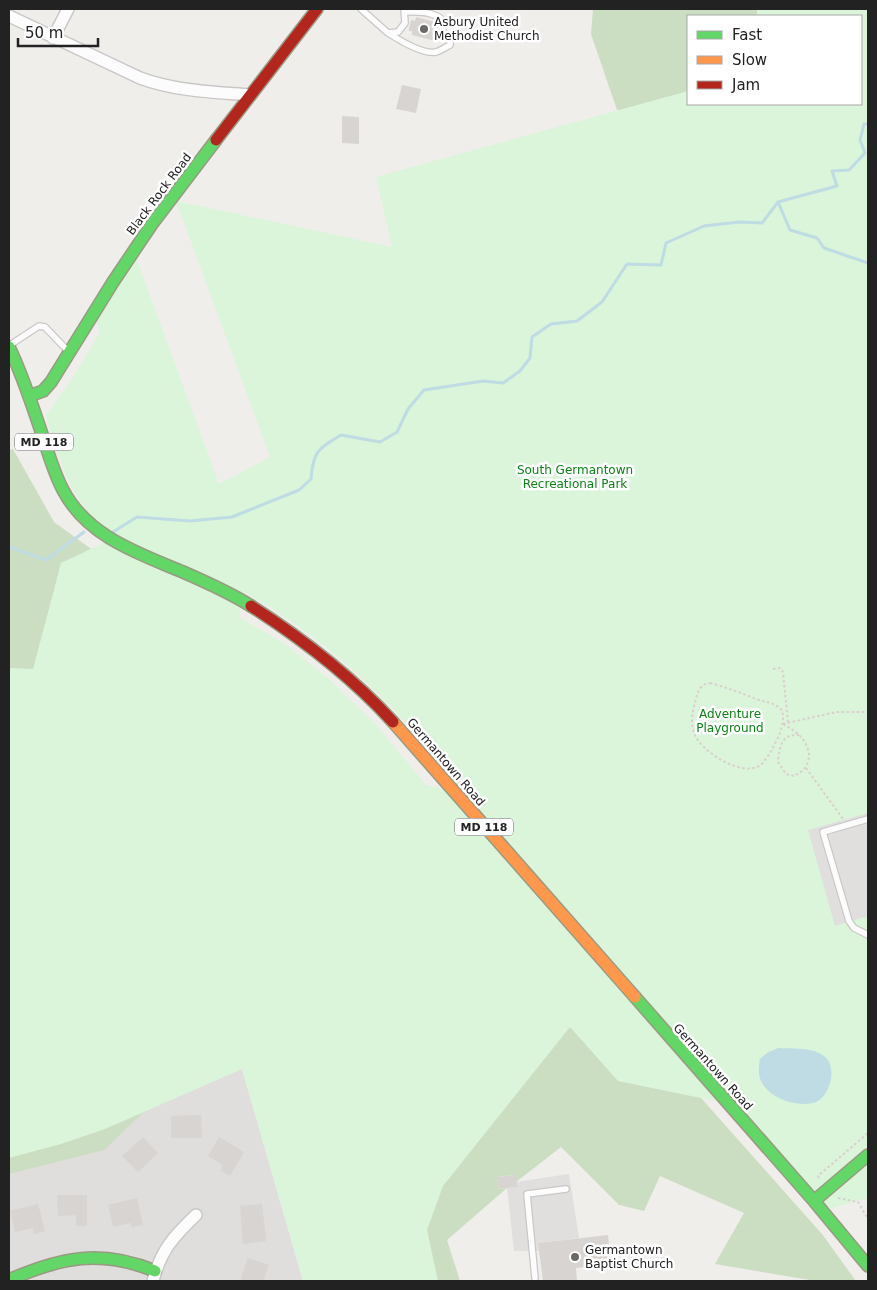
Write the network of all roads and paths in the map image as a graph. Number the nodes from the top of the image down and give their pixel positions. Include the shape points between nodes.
1 (68, 9) edge
2 (317, 9) edge
3 (361, 9) edge
4 (405, 10) edge
5 (9, 16) edge
6 (388, 33) junction
7 (53, 38) junction
8 (250, 95) junction
9 (9, 346) edge
10 (70, 352) junction
11 (29, 396) junction
12 (773, 669) dead end
13 (868, 712) edge
14 (788, 723) junction
15 (783, 724) junction
16 (799, 735) junction
17 (806, 768) junction
18 (868, 819) edge
19 (846, 825) junction
20 (868, 935) edge
21 (868, 1133) edge
22 (868, 1155) edge
23 (818, 1176) dead end
24 (566, 1189) dead end
25 (839, 1198) dead end
26 (814, 1201) junction
27 (196, 1214) dead end
28 (868, 1219) edge
29 (868, 1266) edge
30 (154, 1276) edge
31 (9, 1280) edge
32 (535, 1280) edge

1 - 7 street
2 - 8 main road, Black Rock Road
3 - 6 lane
4 - 6 lane via 405,23 398,32
4 - 6 lane via 423,11 442,18 451,30 450,45 435,52 421,50
5 - 7 street
7 - 8 street via 157,85
8 - 10 main road, Black Rock Road via 152,224
9 - 10 lane via 39,326 45,327
9 - 11 main road, Germantown Road / MD 118
10 - 11 main road, Black Rock Road via 51,382
11 - 26 main road, Germantown Road / MD 118 via 60,487 73,506 98,531 124,548 198,579 250,606 310,647 359,688
12 - 14 path via 780,668 783,672
13 - 14 path via 836,712
14 - 15 path
15 - 15 path via 762,764 742,769 705,748 694,734 691,718 701,686 710,683 776,705 782,710
15 - 16 path
16 - 17 path via 807,743 809,758
16 - 17 path via 786,737 780,747 778,762 786,774 794,776
17 - 19 path
18 - 19 lane
19 - 20 lane via 822,832 849,921 854,928
21 - 23 path
22 - 26 main road
24 - 32 lane via 527,1194
25 - 28 path via 858,1202
26 - 29 main road, Germantown Road / MD 118
27 - 30 street via 173,1238 161,1256
30 - 31 main road via 122,1260 95,1258 32,1269

